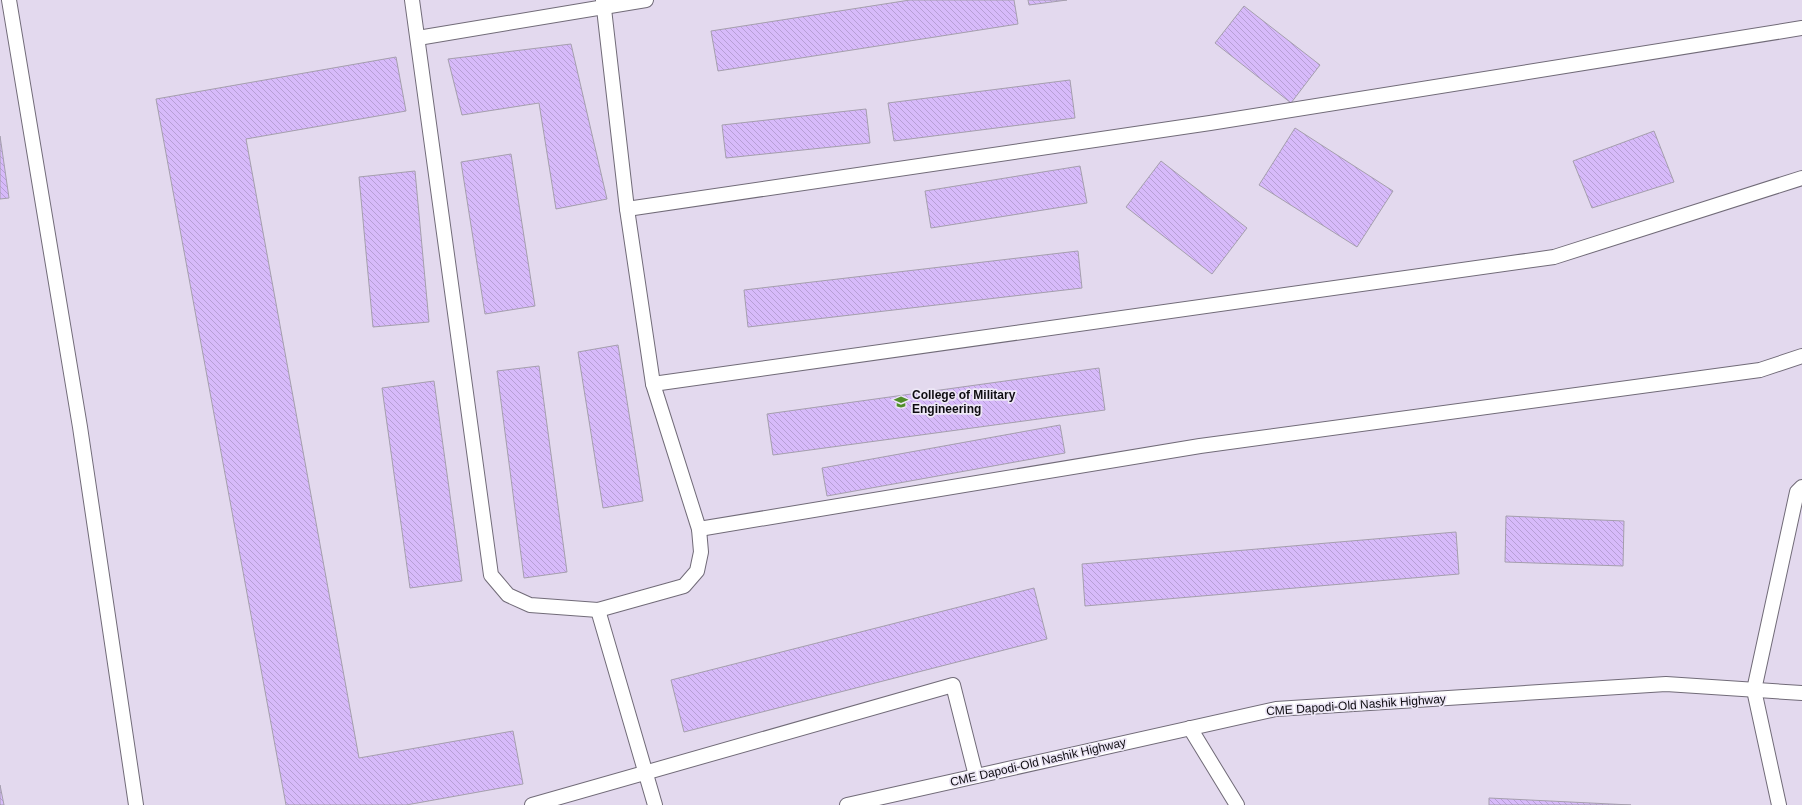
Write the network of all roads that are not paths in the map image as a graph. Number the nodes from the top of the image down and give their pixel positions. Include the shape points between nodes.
1 (8, 0) edge
2 (412, 0) edge
3 (646, 0) edge
4 (604, 3) edge
5 (1802, 28) edge
6 (418, 38) junction
7 (1802, 178) edge
8 (626, 209) junction
9 (1802, 356) edge
10 (653, 384) junction
11 (1802, 487) edge
12 (699, 528) junction
13 (598, 610) junction
14 (1754, 690) junction
15 (1802, 693) edge
16 (1190, 728) junction
17 (645, 773) junction
18 (976, 776) junction
19 (136, 805) edge
20 (532, 805) edge
21 (655, 805) edge
22 (847, 805) edge
23 (1237, 805) edge
24 (1779, 805) edge

1 - 19 lane via 80,426
2 - 6 lane
3 - 4 lane
4 - 6 lane
4 - 8 lane
5 - 8 lane via 1218,121
6 - 13 lane via 491,575 508,595 530,605
7 - 10 lane via 1554,257
8 - 10 lane
9 - 12 lane via 1760,370 1200,446
10 - 12 lane
11 - 14 lane via 1797,492
12 - 13 lane via 701,552 697,571 684,586
13 - 17 lane
14 - 15 lane, CME Dapodi-Old Nashik Highway
14 - 16 lane, CME Dapodi-Old Nashik Highway via 1666,684 1276,709
14 - 24 lane
16 - 18 lane, CME Dapodi-Old Nashik Highway
16 - 23 lane
17 - 18 lane via 953,685
17 - 20 lane
17 - 21 lane
18 - 22 lane, CME Dapodi-Old Nashik Highway

